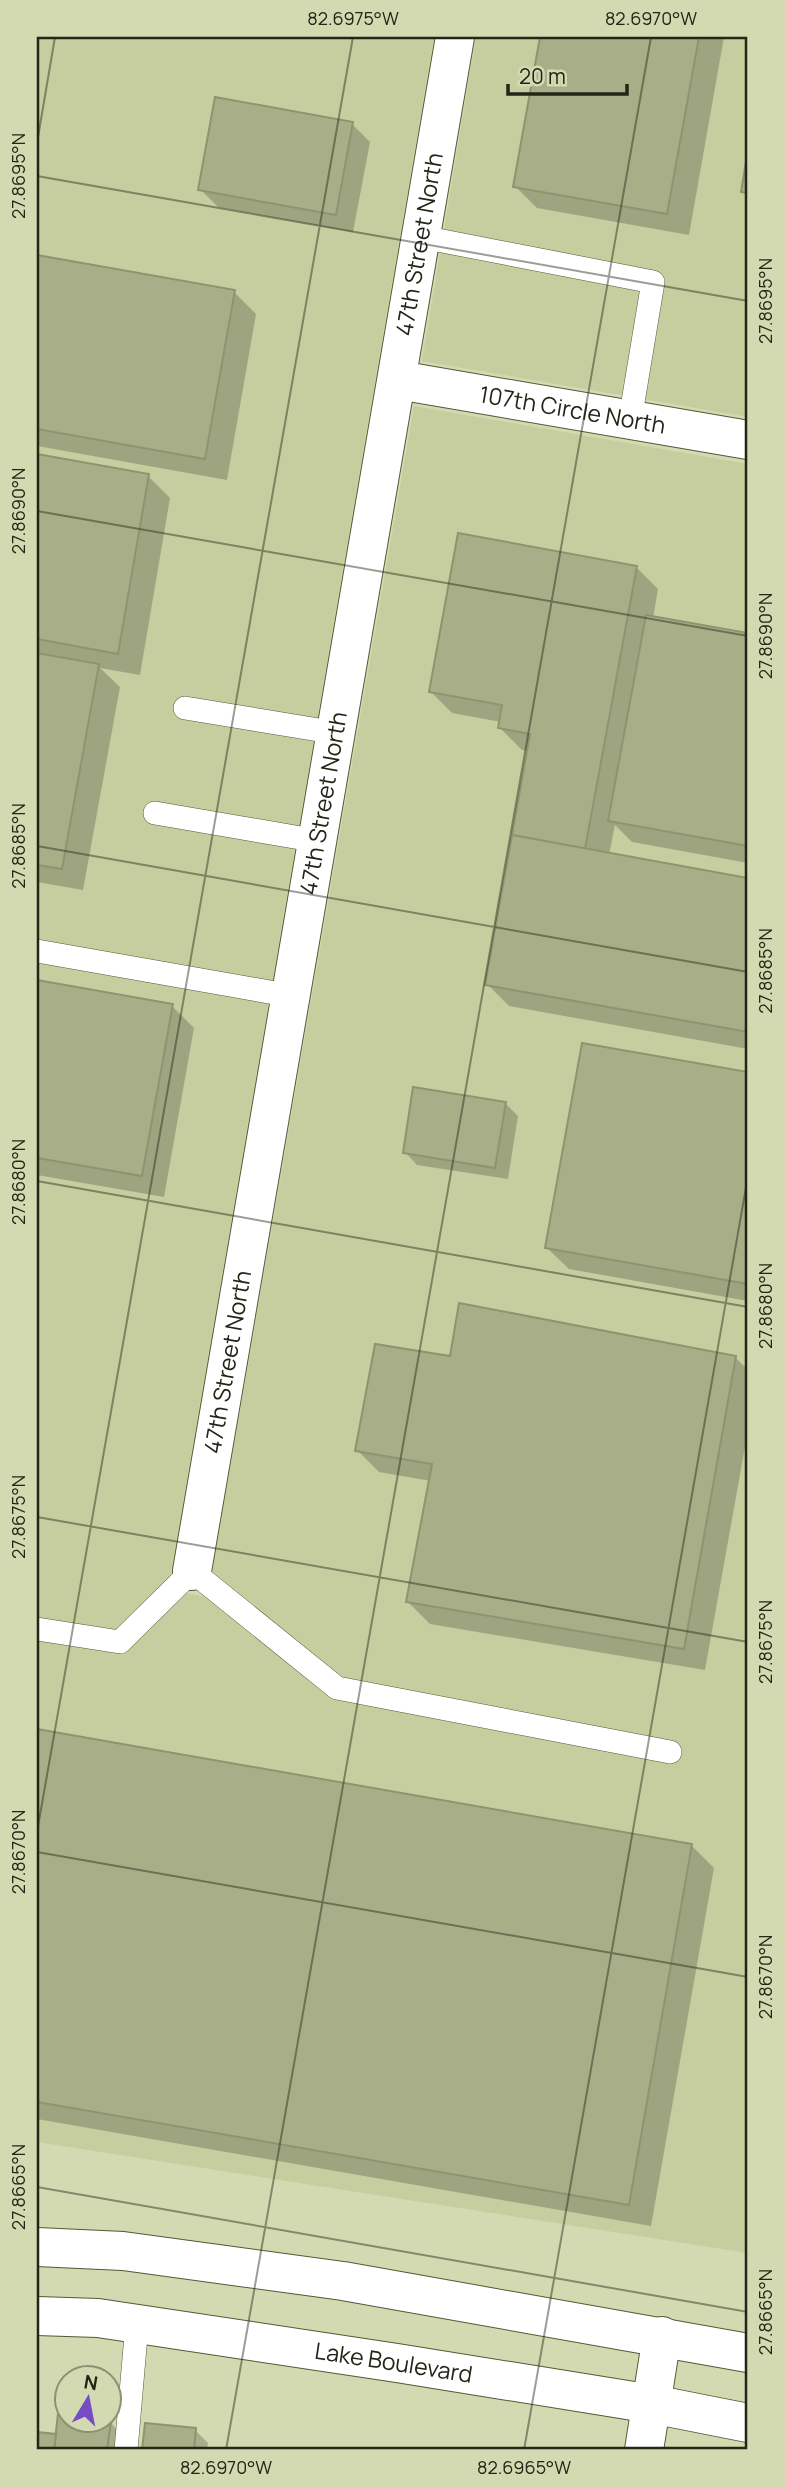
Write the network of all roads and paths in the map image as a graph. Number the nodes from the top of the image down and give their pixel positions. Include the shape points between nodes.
1 (455, 37) edge
2 (422, 237) junction
3 (398, 380) junction
4 (630, 420) junction
5 (748, 440) edge
6 (185, 708) dead end
7 (337, 733) junction
8 (155, 813) dead end
9 (318, 841) junction
10 (37, 951) edge
11 (292, 996) junction
12 (192, 1571) junction
13 (37, 1629) edge
14 (670, 1752) dead end
15 (37, 2247) edge
16 (37, 2316) edge
17 (137, 2324) junction
18 (662, 2336) junction
19 (748, 2353) edge
20 (652, 2404) junction
21 (748, 2423) edge
22 (126, 2450) edge
23 (644, 2450) edge

1 - 2 street, 47th Street North
2 - 3 street, 47th Street North
2 - 4 lane via 653,282
3 - 4 street, 107th Circle North
3 - 7 street, 47th Street North
4 - 5 street, 107th Circle North
6 - 7 lane
7 - 9 street, 47th Street North
8 - 9 lane
9 - 11 street, 47th Street North
10 - 11 lane
11 - 12 street, 47th Street North
12 - 13 lane via 120,1642
12 - 14 lane via 337,1688
15 - 18 street via 123,2251 343,2281
16 - 17 street, Lake Boulevard
17 - 20 street, Lake Boulevard
17 - 22 lane
18 - 19 street
18 - 20 street
20 - 21 street, Lake Boulevard
20 - 23 street

